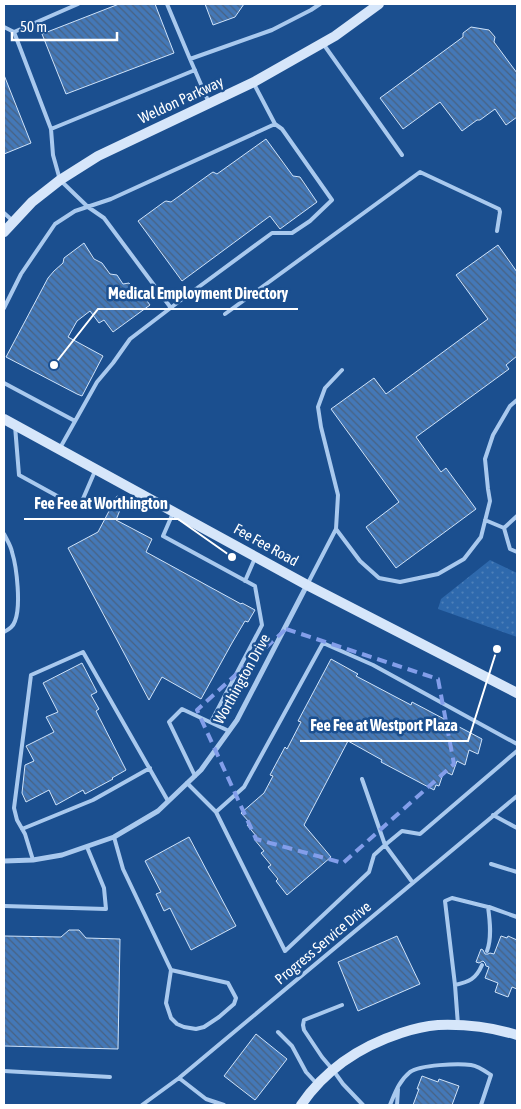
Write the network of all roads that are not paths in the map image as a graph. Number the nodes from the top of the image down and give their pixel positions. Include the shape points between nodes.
1 (78, 4) edge
2 (168, 4) edge
3 (320, 4) edge
4 (379, 4) edge
5 (4, 27) edge
6 (14, 32) junction
7 (323, 43) junction
8 (190, 60) junction
9 (195, 70) junction
10 (254, 82) junction
11 (209, 104) junction
12 (275, 124) junction
13 (51, 129) junction
14 (402, 155) dead end
15 (60, 180) junction
16 (88, 207) junction
17 (4, 213) edge
18 (14, 222) junction
19 (497, 231) dead end
20 (4, 232) edge
21 (4, 308) edge
22 (171, 308) junction
23 (225, 314) dead end
24 (342, 370) dead end
25 (4, 383) edge
26 (517, 400) edge
27 (4, 418) edge
28 (75, 420) junction
29 (15, 425) junction
30 (60, 449) junction
31 (96, 469) junction
32 (174, 512) junction
33 (517, 516) edge
34 (485, 520) junction
35 (336, 528) junction
36 (504, 528) junction
37 (4, 534) edge
38 (517, 552) edge
39 (256, 557) junction
40 (245, 581) junction
41 (307, 585) junction
42 (4, 632) edge
43 (517, 693) edge
44 (211, 722) junction
45 (229, 731) junction
46 (517, 744) edge
47 (517, 751) edge
48 (150, 768) junction
49 (195, 776) junction
50 (362, 779) dead end
51 (187, 783) junction
52 (517, 796) edge
53 (168, 801) junction
54 (216, 812) junction
55 (493, 816) junction
56 (22, 828) junction
57 (517, 828) edge
58 (114, 837) junction
59 (385, 845) junction
60 (87, 846) junction
61 (33, 860) junction
62 (4, 861) edge
63 (491, 864) dead end
64 (517, 872) edge
65 (413, 883) junction
66 (4, 906) edge
67 (488, 907) junction
68 (517, 917) edge
69 (487, 951) dead end
70 (482, 965) dead end
71 (171, 970) junction
72 (455, 985) junction
73 (342, 1004) dead end
74 (458, 1025) junction
75 (278, 1032) dead end
76 (517, 1035) edge
77 (333, 1070) junction
78 (4, 1071) edge
79 (110, 1077) dead end
80 (179, 1078) junction
81 (317, 1084) junction
82 (398, 1086) junction
83 (142, 1105) edge
84 (224, 1105) edge
85 (301, 1105) edge
86 (363, 1105) edge
87 (390, 1105) edge
88 (397, 1105) edge
89 (481, 1105) edge

1 - 6 lane
2 - 8 lane
3 - 8 lane via 272,30
4 - 7 street, Weldon Parkway
5 - 6 lane
6 - 13 lane
7 - 10 street, Weldon Parkway
7 - 14 lane
8 - 9 lane
9 - 11 lane
9 - 13 lane
10 - 11 street, Weldon Parkway
10 - 12 lane
11 - 15 street, Weldon Parkway via 98,156
12 - 16 lane
12 - 22 lane via 282,129 332,200 292,233 272,233
13 - 15 lane via 53,155
15 - 16 lane
15 - 18 street, Weldon Parkway via 32,202
16 - 21 lane via 55,224 21,274
16 - 22 lane via 104,218
17 - 18 lane
18 - 20 street, Weldon Parkway
19 - 23 lane via 499,209 420,172
22 - 28 lane via 130,339 96,382
24 - 35 lane via 325,388 318,407 338,495
25 - 28 lane
26 - 34 lane via 493,434 485,459 490,501
27 - 29 street, Fee Fee Road
28 - 30 lane
29 - 30 street, Fee Fee Road
29 - 31 lane via 19,475 27,480 79,508
30 - 31 street, Fee Fee Road
31 - 32 street, Fee Fee Road
32 - 39 street, Fee Fee Road
32 - 40 lane via 162,536
33 - 36 lane
34 - 35 lane via 480,537 464,559 438,574 400,582 379,578 360,561
34 - 36 lane
35 - 41 lane
36 - 38 lane via 510,549
37 - 42 lane via 12,550 17,573 18,601 15,621
39 - 40 lane
39 - 41 street, Fee Fee Road
40 - 44 lane via 255,586 262,625
41 - 43 street, Fee Fee Road
41 - 45 street, Worthington Drive
44 - 45 lane
44 - 49 lane via 182,709 169,722
45 - 49 street, Worthington Drive
46 - 54 lane via 373,665 324,643 244,787
47 - 59 lane via 420,834 402,831
48 - 53 lane
48 - 56 lane via 93,800
48 - 56 lane via 83,652 31,674 14,808
49 - 51 street, Worthington Drive
50 - 59 lane
51 - 53 street, Worthington Drive
51 - 54 lane
52 - 55 lane, Progress Service Drive
53 - 58 street, Worthington Drive via 158,811
54 - 59 lane via 285,951 369,872 374,855
55 - 57 lane
55 - 65 lane, Progress Service Drive
56 - 61 lane
58 - 60 street, Worthington Drive
58 - 71 lane via 123,869
59 - 65 lane
60 - 61 street, Worthington Drive
60 - 66 lane via 104,888 106,909
61 - 62 street, Worthington Drive
63 - 64 lane
65 - 80 lane, Progress Service Drive
67 - 68 lane
67 - 69 lane
67 - 72 lane via 452,898 445,901
70 - 72 lane via 476,977
71 - 71 lane via 166,1003 177,1024 196,1029 204,1027 234,1004 236,998 228,983
72 - 74 lane
73 - 77 lane via 304,1020 303,1025 312,1044
74 - 76 street
74 - 77 street via 416,1028 396,1035 366,1047
75 - 81 lane via 292,1046 306,1072
77 - 81 street
77 - 86 lane
78 - 79 lane
80 - 83 lane, Progress Service Drive
80 - 84 lane via 206,1099
81 - 85 street
82 - 87 lane
82 - 88 lane
82 - 89 lane via 412,1071 448,1064 472,1065 492,1075

